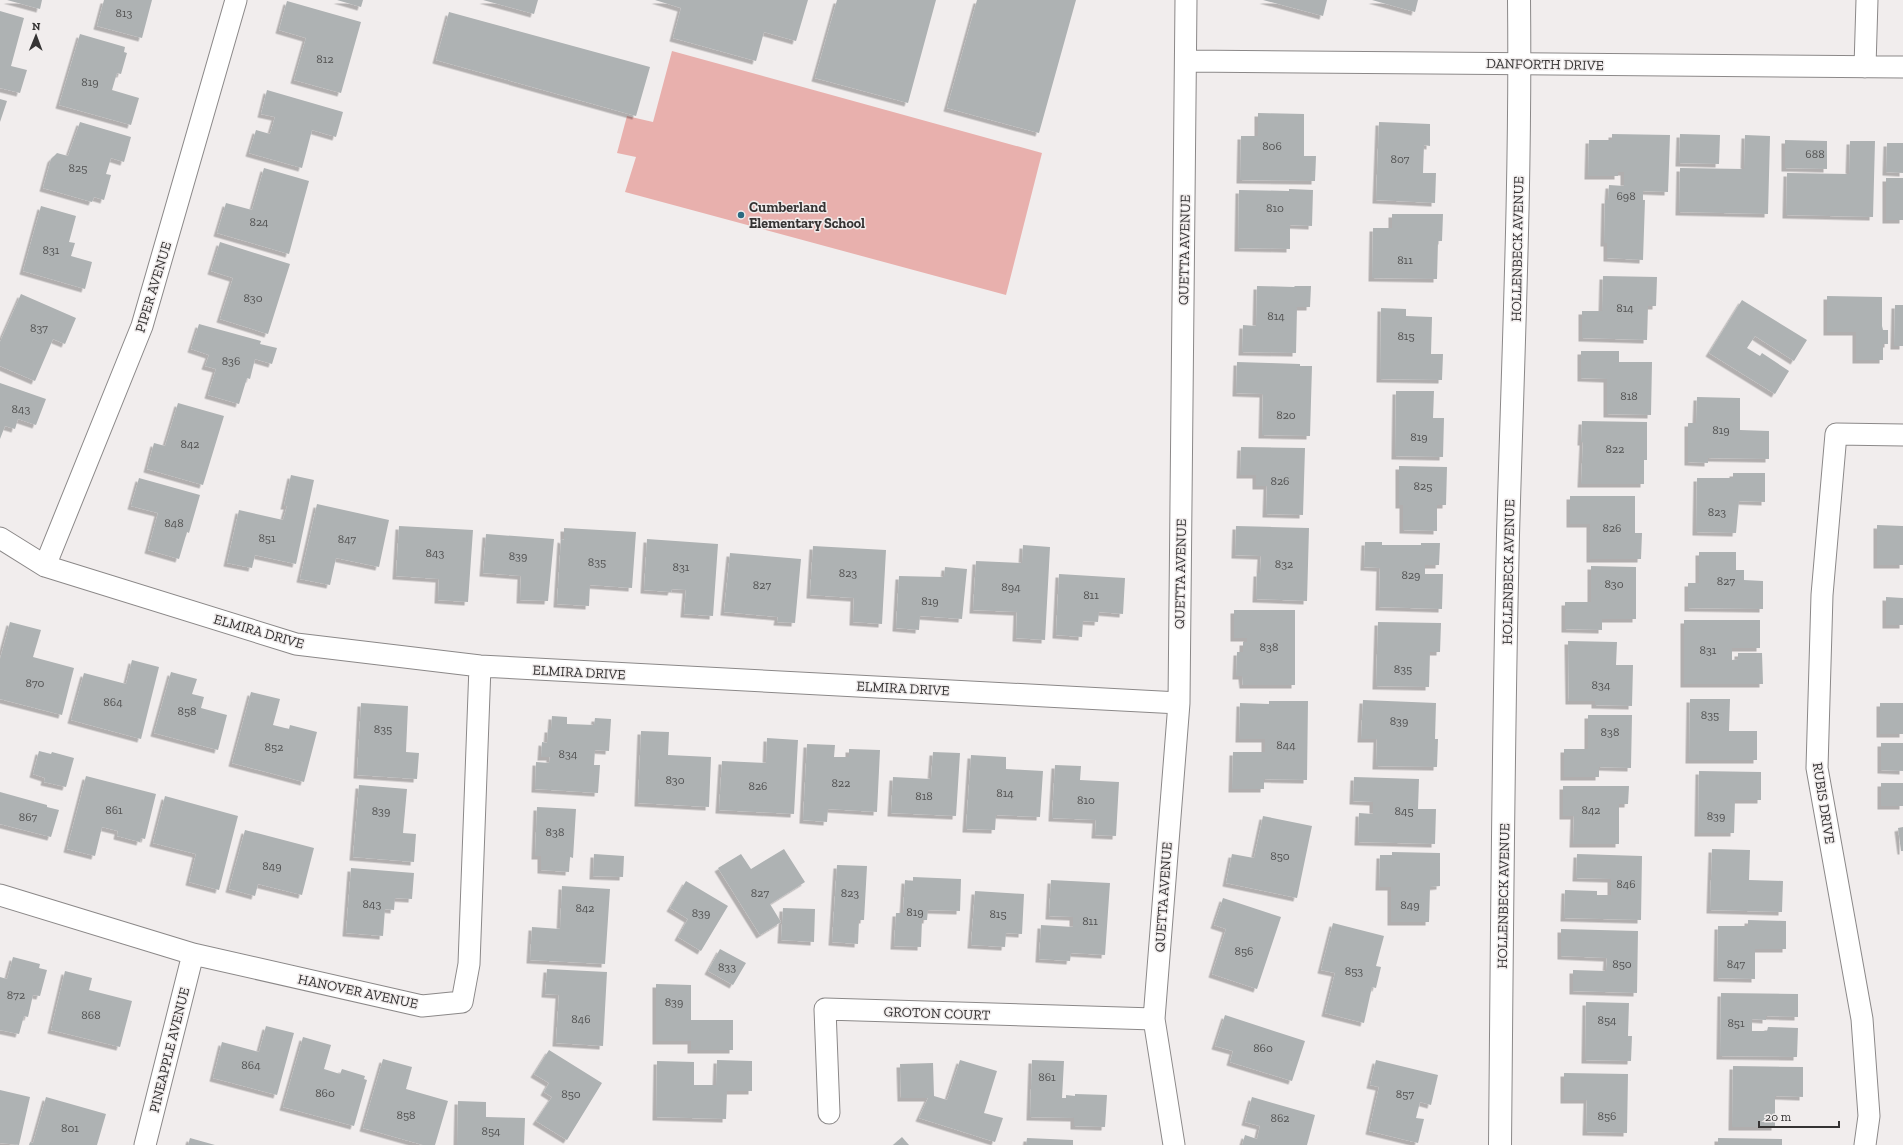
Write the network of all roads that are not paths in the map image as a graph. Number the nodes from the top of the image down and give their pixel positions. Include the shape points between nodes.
1 (236, 0) edge
2 (1186, 0) edge
3 (1519, 0) edge
4 (1867, 0) edge
5 (1186, 61) junction
6 (1520, 63) junction
7 (1865, 67) junction
8 (1903, 68) edge
9 (1903, 435) edge
10 (0, 538) edge
11 (45, 566) junction
12 (480, 666) junction
13 (1179, 702) junction
14 (0, 895) edge
15 (193, 954) junction
16 (1154, 1019) junction
17 (829, 1114) dead end
18 (145, 1145) edge
19 (1174, 1145) edge
20 (1500, 1145) edge
21 (1865, 1145) edge

1 - 11 street, PIPER AVENUE via 142,326
2 - 5 street, QUETTA AVENUE
3 - 6 street, HOLLENBECK AVENUE
4 - 7 street
5 - 6 street, DANFORTH DRIVE
5 - 13 street, QUETTA AVENUE
6 - 7 street, DANFORTH DRIVE
6 - 20 street, HOLLENBECK AVENUE via 1508,551
7 - 8 street, DANFORTH DRIVE
9 - 21 street, RUBIS DRIVE via 1836,434 1822,595 1817,768 1862,1018 1868,1116
10 - 11 street, ELMIRA DRIVE
11 - 12 street, ELMIRA DRIVE via 296,644
12 - 13 street, ELMIRA DRIVE
12 - 15 street, HANOVER AVENUE via 470,964 462,1002 422,1006
13 - 16 street, QUETTA AVENUE
14 - 15 street, HANOVER AVENUE
15 - 18 street, PINEAPPLE AVENUE
16 - 17 street, GROTON COURT via 825,1009
16 - 19 street, QUETTA AVENUE

